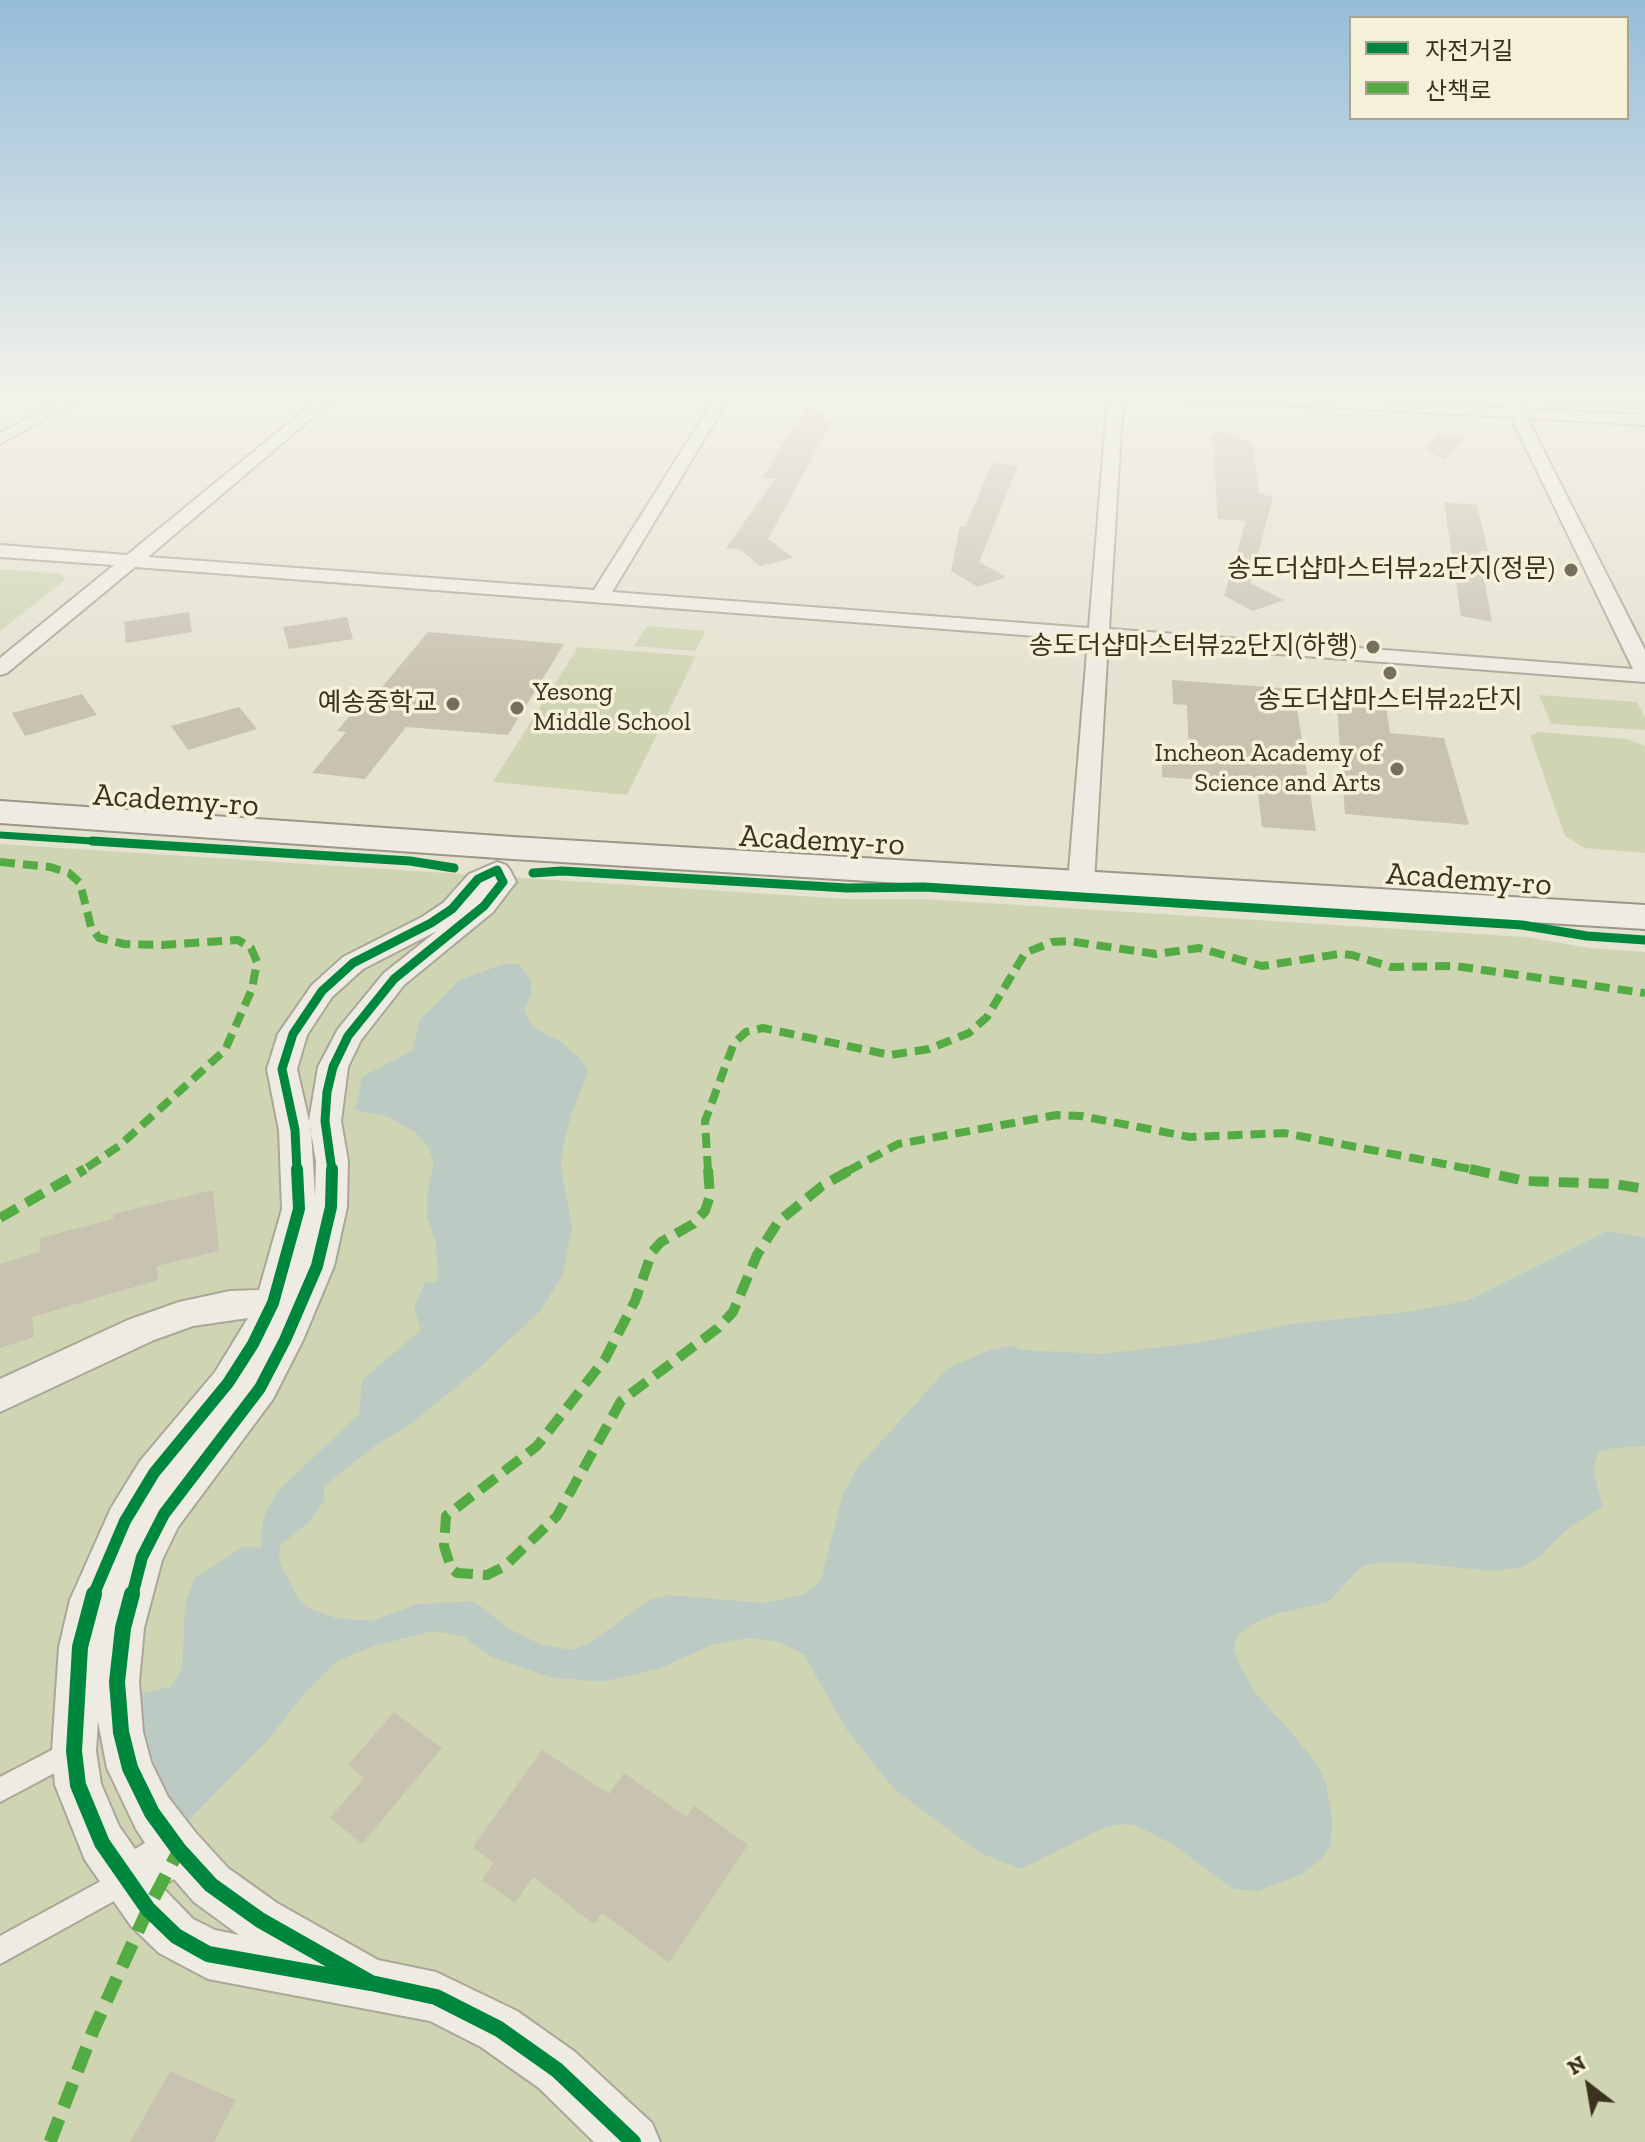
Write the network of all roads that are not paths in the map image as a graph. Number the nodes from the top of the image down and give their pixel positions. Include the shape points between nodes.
1 (218, 490) edge
2 (665, 490) edge
3 (1109, 490) edge
4 (1555, 490) edge
5 (0, 551) edge
6 (132, 562) junction
7 (600, 596) junction
8 (1099, 634) junction
9 (0, 669) edge
10 (1645, 674) edge
11 (0, 790) edge
12 (0, 812) edge
13 (505, 859) junction
14 (1082, 869) junction
15 (1645, 891) edge
16 (1645, 917) edge
17 (353, 963) junction
18 (394, 979) junction
19 (293, 1034) junction
20 (348, 1036) junction
21 (288, 1303) junction
22 (0, 1396) edge
23 (121, 1732) junction
24 (74, 1751) junction
25 (0, 1790) edge
26 (179, 1850) junction
27 (126, 1880) junction
28 (0, 1951) edge
29 (371, 1983) junction
30 (633, 2142) edge

1 - 6 street
2 - 7 street
3 - 8 street
4 - 10 street
5 - 6 street
6 - 7 street
6 - 9 street
7 - 8 street
8 - 10 street
8 - 14 street
11 - 14 main road, Academy-ro via 528,824
12 - 13 main road, Academy-ro
13 - 14 main road, Academy-ro
13 - 17 street via 452,909
13 - 18 street via 503,882 484,906
14 - 15 main road, Academy-ro
14 - 16 main road, Academy-ro
17 - 18 street
17 - 19 street via 322,991
18 - 20 street
19 - 20 street
19 - 21 street via 282,1069 295,1130 299,1209
20 - 21 street via 327,1092 331,1207 317,1266
21 - 22 street via 191,1312
21 - 23 street via 260,1388 164,1514 142,1557 123,1628 117,1682
21 - 24 street via 154,1473 125,1521 91,1600 80,1647
23 - 24 street
23 - 26 street via 130,1768 152,1813
24 - 25 lane
24 - 27 street via 88,1813
26 - 27 street
26 - 29 street via 211,1885 260,1920
27 - 28 lane
27 - 29 street via 176,1936 208,1954
29 - 30 street via 436,1997 499,2029 557,2070

